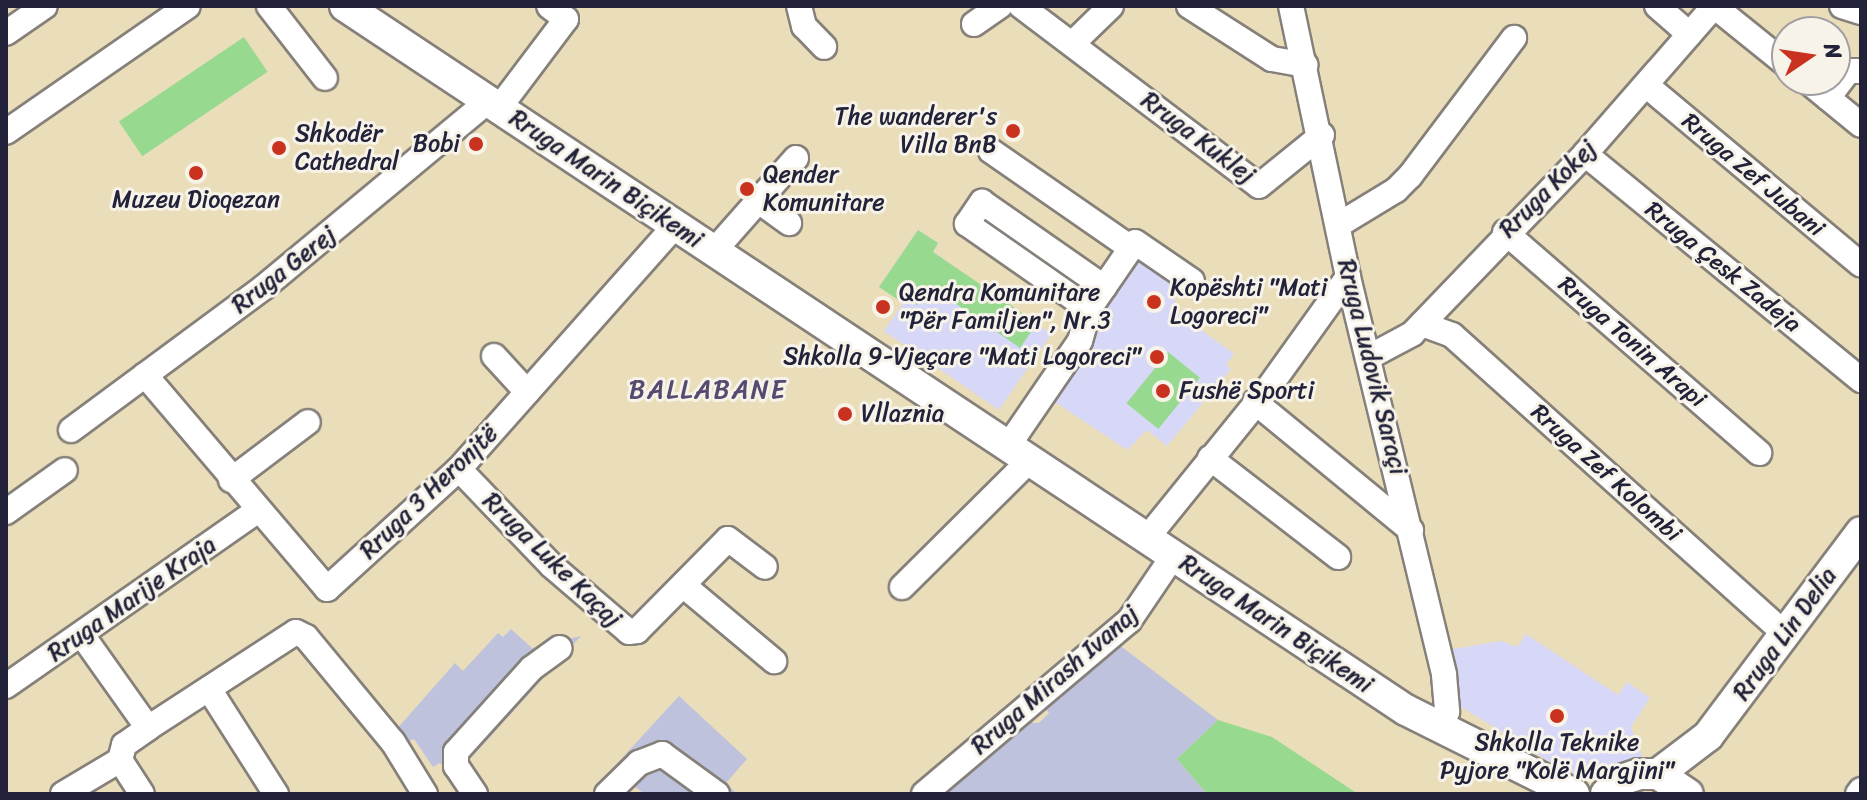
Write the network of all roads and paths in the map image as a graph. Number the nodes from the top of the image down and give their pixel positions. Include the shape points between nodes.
1 (45, 6) edge
2 (188, 6) edge
3 (269, 6) edge
4 (345, 6) edge
5 (549, 6) edge
6 (799, 6) edge
7 (1000, 6) edge
8 (1021, 6) edge
9 (1111, 6) edge
10 (1189, 6) edge
11 (1291, 6) edge
12 (1657, 6) edge
13 (1714, 6) edge
14 (1842, 6) edge
15 (1861, 12) edge
16 (974, 24) dead end
17 (6, 33) edge
18 (1689, 34) junction
19 (1514, 38) dead end
20 (1073, 43) junction
21 (824, 47) dead end
22 (1771, 52) edge
23 (1305, 65) junction
24 (1861, 71) edge
25 (325, 78) dead end
26 (1646, 85) junction
27 (1826, 96) edge
28 (1828, 98) junction
29 (494, 105) junction
30 (1861, 125) edge
31 (6, 132) edge
32 (1322, 135) junction
33 (991, 151) dead end
34 (1585, 154) junction
35 (796, 158) dead end
36 (760, 202) junction
37 (789, 223) dead end
38 (1340, 224) junction
39 (676, 225) junction
40 (1505, 232) junction
41 (1131, 248) junction
42 (714, 251) junction
43 (1861, 265) edge
44 (1348, 277) junction
45 (1192, 281) dead end
46 (1104, 287) junction
47 (1089, 309) junction
48 (1422, 324) junction
49 (494, 356) dead end
50 (1369, 357) junction
51 (145, 375) junction
52 (1861, 380) edge
53 (527, 392) junction
54 (1255, 402) junction
55 (308, 422) dead end
56 (71, 430) dead end
57 (1019, 453) junction
58 (1759, 453) dead end
59 (1210, 458) junction
60 (459, 469) junction
61 (65, 470) dead end
62 (231, 480) junction
63 (258, 510) junction
64 (6, 512) edge
65 (1411, 530) junction
66 (1859, 537) edge
67 (1147, 538) junction
68 (1173, 556) junction
69 (1338, 557) dead end
70 (765, 567) dead end
71 (683, 585) junction
72 (902, 587) dead end
73 (1784, 633) junction
74 (82, 635) junction
75 (560, 648) dead end
76 (774, 661) dead end
77 (6, 686) edge
78 (209, 689) junction
79 (1440, 727) junction
80 (148, 728) junction
81 (1708, 736) junction
82 (120, 760) junction
83 (1658, 774) junction
84 (1563, 792) edge
85 (1603, 793) edge
86 (1688, 793) edge
87 (63, 794) edge
88 (142, 794) edge
89 (276, 794) edge
90 (425, 794) edge
91 (475, 794) edge
92 (607, 794) edge
93 (717, 794) edge
94 (924, 794) edge

1 - 17 street
2 - 31 street
3 - 25 street
4 - 29 main road, Rruga Marin Biçikemi
5 - 29 street, Rruga Marin Biçikemi via 566,19
6 - 21 street via 804,26
7 - 16 street
8 - 20 street, Rruga Kuklej
9 - 20 street
10 - 23 street via 1272,59
11 - 23 street, Rruga Ludovik Saraçi
12 - 18 street
13 - 18 street, Rruga Kokej
13 - 22 street
14 - 15 street
18 - 26 street, Rruga Kokej
19 - 38 street via 1410,176
20 - 32 street, Rruga Kuklej via 1259,186
23 - 32 street, Rruga Ludovik Saraçi
24 - 28 street via 1848,71
26 - 34 street, Rruga Kokej
26 - 43 street, Rruga Zef Jubani
27 - 28 street
28 - 30 street
29 - 39 main road, Rruga Marin Biçikemi
29 - 51 street, Rruga Gerej
32 - 38 street, Rruga Ludovik Saraçi
33 - 41 street
34 - 40 street, Rruga Kokej
34 - 52 street, Rruga Çesk Zadeja
35 - 36 street, Rruga Marin Biçikemi
36 - 37 street
36 - 42 street, Rruga Marin Biçikemi
38 - 44 street, Rruga Ludovik Saraçi
39 - 42 main road, Rruga Marin Biçikemi
39 - 53 street, Rruga 3 Heronjtë
40 - 48 street, Rruga Kokej
40 - 58 street, Rruga Tonin Arapi
41 - 45 street via 1135,242
41 - 46 street
42 - 57 main road, Rruga Marin Biçikemi
44 - 50 street, Rruga Ludovik Saraçi
44 - 54 street
46 - 47 street
46 - 47 street via 982,202 967,224
47 - 57 street via 1080,341
48 - 50 street, Rruga Kokej via 1396,346
48 - 73 street, Rruga Zef Kolombi via 1452,335
49 - 53 street
50 - 65 street, Rruga Ludovik Saraçi
51 - 56 street, Rruga Gerej
51 - 62 street
53 - 60 street, Rruga 3 Heronjtë
54 - 59 street
54 - 65 street
55 - 62 street
57 - 67 main road, Rruga Marin Biçikemi
57 - 72 street
59 - 67 street
59 - 69 street
60 - 63 street, Rruga 3 Heronjtë via 327,589
60 - 71 street, Rruga Luke Kaçaj via 552,566 626,631 637,631
61 - 64 street
62 - 63 street
63 - 74 street, Rruga Marije Kraja
65 - 79 street, Rruga Ludovik Saraçi via 1444,675 1447,712
66 - 73 main road, Rruga Lin Delia
67 - 68 main road, Rruga Marin Biçikemi
68 - 79 main road, Rruga Marin Biçikemi via 1406,710
68 - 94 street, Rruga Mirash Ivanaj via 1129,621
70 - 71 street, Rruga Luke Kaçaj via 728,539
71 - 76 street
73 - 81 main road, Rruga Lin Delia
74 - 77 street, Rruga Marije Kraja
74 - 80 street
75 - 91 street via 532,668 456,752 456,766
78 - 80 street
78 - 89 street
78 - 90 street via 300,633 393,742
79 - 84 main road, Rruga Marin Biçikemi
80 - 82 street via 124,745
81 - 83 main road, Rruga Lin Delia
81 - 86 main road, Rruga Lin Delia
82 - 87 street
82 - 88 street
83 - 85 main road via 1630,777
83 - 86 main road
92 - 93 street via 639,763 662,754

